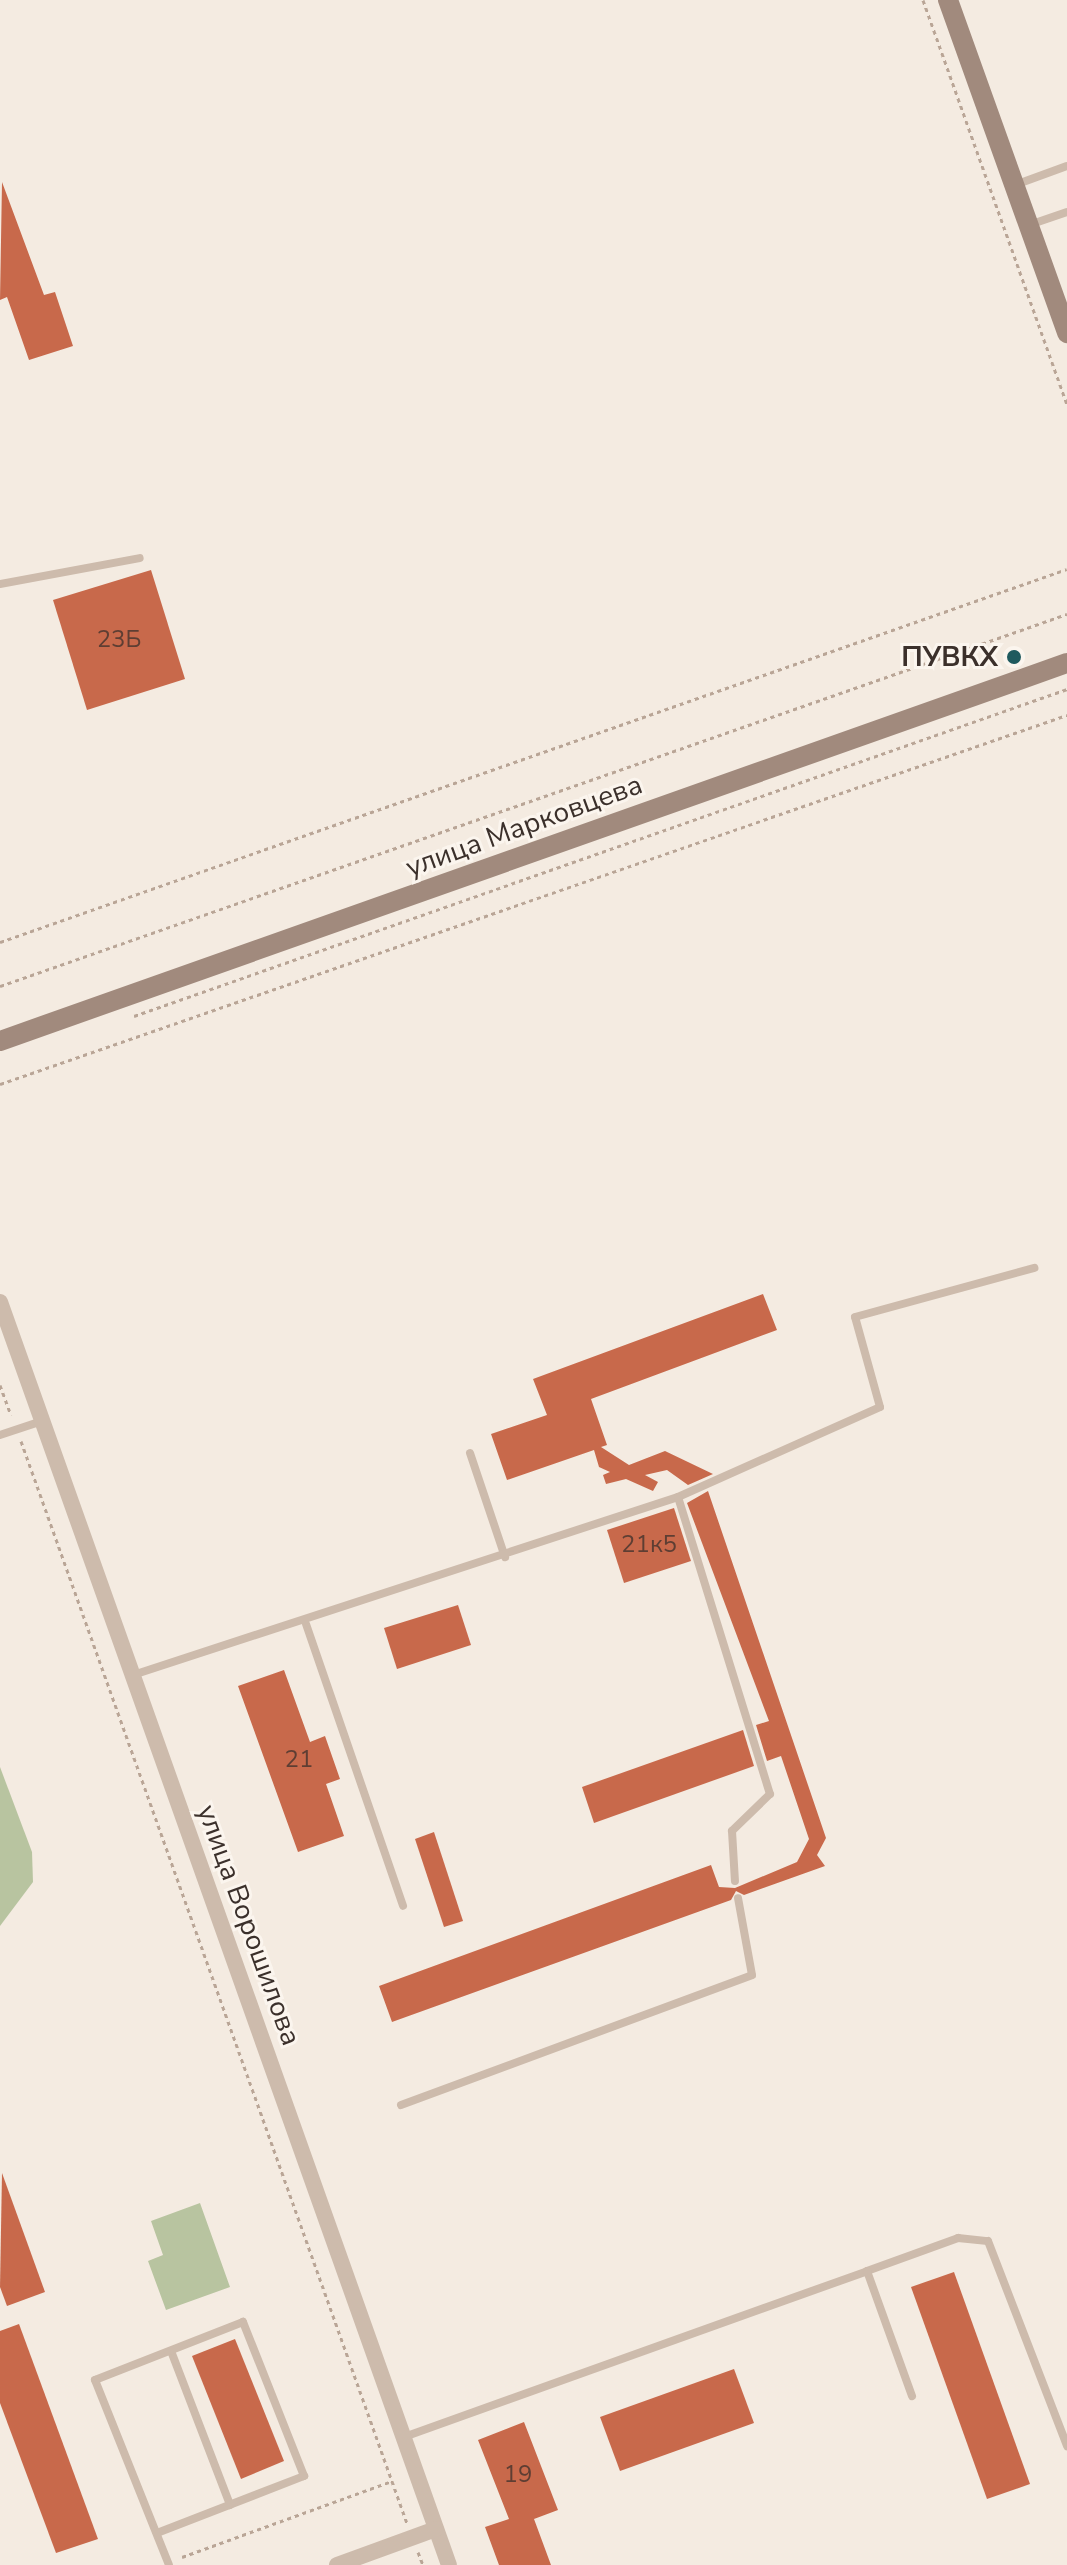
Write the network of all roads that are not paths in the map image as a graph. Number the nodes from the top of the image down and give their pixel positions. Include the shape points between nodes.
1 (948, 0) edge
2 (1067, 166) edge
3 (1014, 185) junction
4 (1067, 212) edge
5 (1028, 225) junction
6 (1067, 333) edge
7 (140, 558) dead end
8 (0, 584) edge
9 (1067, 663) edge
10 (0, 1041) edge
11 (1034, 1268) dead end
12 (0, 1302) edge
13 (42, 1421) junction
14 (0, 1435) edge
15 (470, 1453) dead end
16 (678, 1497) junction
17 (505, 1557) junction
18 (306, 1624) junction
19 (132, 1675) junction
20 (735, 1881) dead end
21 (738, 1898) dead end
22 (403, 1906) dead end
23 (401, 2105) dead end
24 (867, 2271) junction
25 (171, 2351) junction
26 (912, 2396) dead end
27 (404, 2437) junction
28 (1067, 2446) edge
29 (230, 2505) junction
30 (436, 2529) junction
31 (157, 2533) junction
32 (168, 2564) edge
33 (337, 2565) edge
34 (449, 2565) edge

1 - 3 main road
2 - 3 lane
3 - 5 main road
4 - 5 lane
5 - 6 main road
7 - 8 lane
9 - 10 main road, улица Марковцева
11 - 16 lane via 855,1317 880,1407
12 - 13 street, улица Ворошилова
13 - 14 lane
13 - 19 street, улица Ворошилова
15 - 17 lane
16 - 17 lane
16 - 20 lane via 770,1794 732,1831
17 - 18 lane
18 - 19 lane
18 - 22 lane
19 - 27 street, улица Ворошилова
21 - 23 lane via 752,1975
24 - 26 lane
24 - 27 lane
24 - 28 lane via 958,2238 988,2241
25 - 29 lane
25 - 29 lane via 243,2322 304,2476
25 - 31 lane via 95,2380
27 - 30 street, улица Ворошилова
29 - 31 lane
30 - 33 street
30 - 34 street, улица Ворошилова
31 - 32 lane

